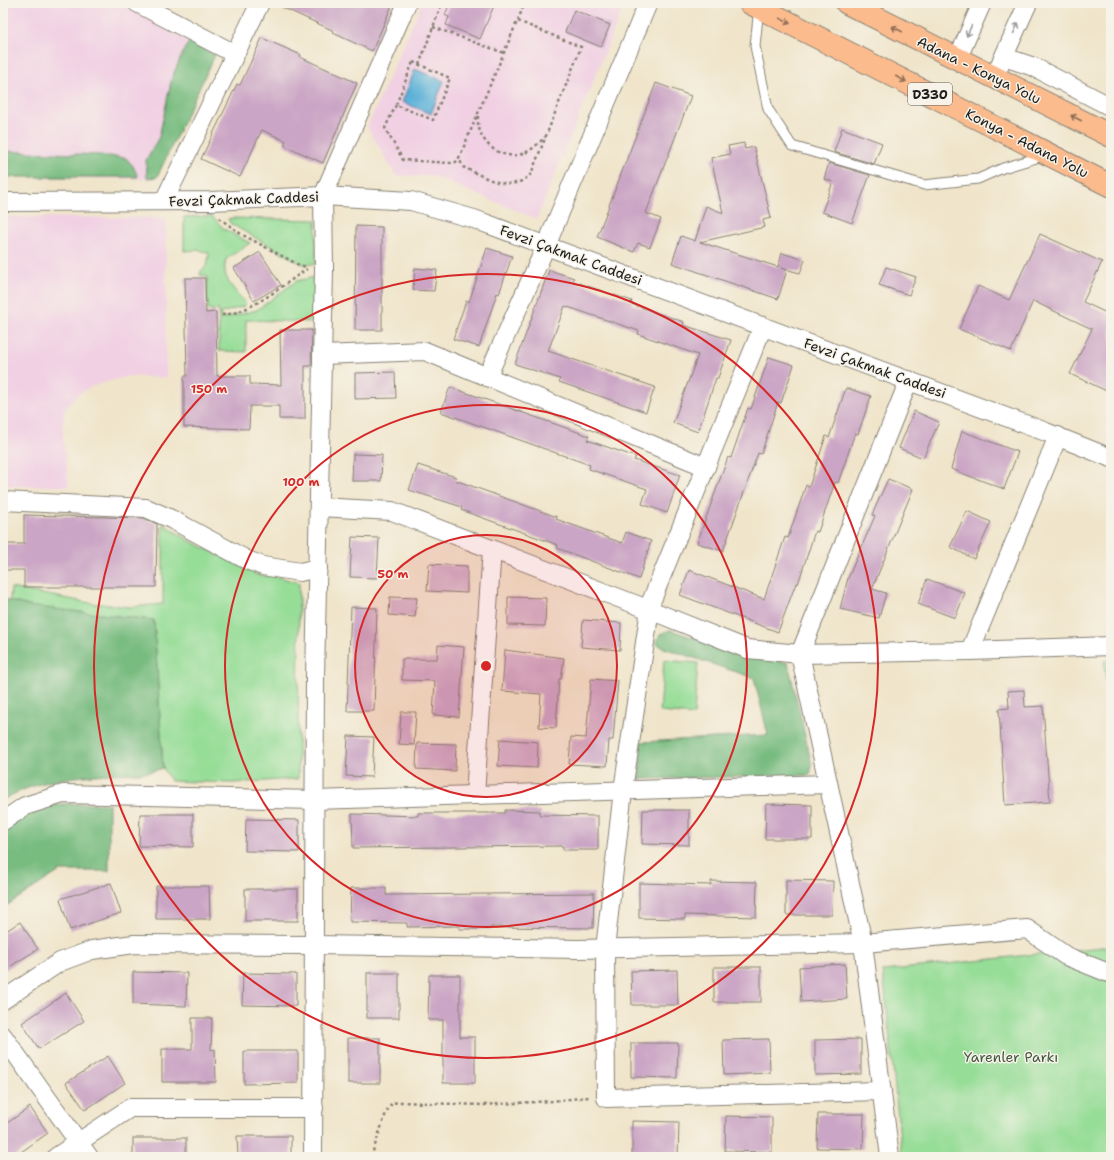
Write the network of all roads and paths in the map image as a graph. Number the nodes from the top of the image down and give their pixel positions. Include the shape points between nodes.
1 (137, 3) edge
2 (260, 3) edge
3 (407, 3) edge
4 (442, 3) edge
5 (525, 3) edge
6 (648, 3) edge
7 (847, 3) edge
8 (982, 3) edge
9 (1028, 3) edge
10 (754, 5) edge
11 (518, 21) junction
12 (433, 27) junction
13 (504, 53) junction
14 (235, 54) junction
15 (1004, 57) junction
16 (957, 60) junction
17 (419, 65) junction
18 (995, 77) junction
19 (396, 105) junction
20 (1111, 107) edge
21 (479, 112) junction
22 (546, 136) junction
23 (1111, 136) edge
24 (1048, 154) junction
25 (459, 158) junction
26 (1111, 186) edge
27 (323, 196) junction
28 (164, 201) junction
29 (211, 201) junction
30 (3, 202) edge
31 (546, 246) junction
32 (222, 315) dead end
33 (763, 326) junction
34 (322, 355) junction
35 (487, 377) junction
36 (909, 380) junction
37 (1058, 436) junction
38 (1111, 458) edge
39 (706, 467) junction
40 (3, 501) edge
41 (319, 507) junction
42 (492, 549) junction
43 (318, 568) junction
44 (650, 610) junction
45 (1111, 646) edge
46 (970, 651) junction
47 (800, 654) junction
48 (828, 784) junction
49 (623, 790) junction
50 (475, 795) junction
51 (315, 800) junction
52 (3, 820) edge
53 (864, 943) junction
54 (314, 945) junction
55 (605, 949) junction
56 (1111, 974) edge
57 (3, 1000) edge
58 (3, 1036) edge
59 (882, 1091) junction
60 (606, 1098) junction
61 (314, 1108) junction
62 (78, 1142) junction
63 (56, 1157) edge
64 (89, 1157) edge
65 (313, 1157) edge
66 (371, 1157) edge
67 (890, 1157) edge

1 - 14 street
2 - 14 street
3 - 27 street
4 - 12 path
5 - 11 path
6 - 31 street
16 -> 7 highway, Adana - Konya Yolu
8 -> 16 street
15 -> 9 street
10 -> 24 highway, Konya - Adana Yolu / D330
10 - 24 lane via 755,46 768,110 792,146 924,185 978,179
11 - 13 path
11 - 22 path via 581,47
12 - 13 path
12 - 17 path
13 - 21 path
14 - 28 street
15 - 18 street
15 - 20 street via 1034,67
16 - 18 highway, Adana - Konya Yolu
17 - 19 path via 413,62
17 - 19 path via 450,78 433,120
23 -> 18 highway, Adana - Konya Yolu
19 - 25 path via 385,128 403,160 451,163
21 - 22 path via 480,133 486,143 505,154 517,155 527,152
21 - 25 path
22 - 25 path via 531,174 514,185 506,185 466,168 461,165
24 - 26 highway, Konya - Adana Yolu / D330
27 - 29 street, Fevzi Çakmak Caddesi
27 - 31 street, Fevzi Çakmak Caddesi via 411,201 474,219
27 - 34 street
28 - 29 street, Fevzi Çakmak Caddesi
28 - 30 street, Fevzi Çakmak Caddesi
29 - 32 path via 220,219 267,248 298,265 309,268 248,308 231,315
31 - 33 street, Fevzi Çakmak Caddesi
31 - 35 street
33 - 36 street, Fevzi Çakmak Caddesi
33 - 39 street
34 - 35 street via 425,351
34 - 41 street
35 - 39 street
36 - 37 street, Fevzi Çakmak Caddesi
36 - 47 street
37 - 38 street, Fevzi Çakmak Caddesi
37 - 46 street
39 - 44 street
40 - 43 street via 146,508 171,518 241,557 263,566 300,572
41 - 42 street via 392,511
41 - 43 street
42 - 44 street
42 - 50 street
43 - 51 street
44 - 47 street via 747,649
44 - 49 street
45 - 46 street
46 - 47 street
47 - 48 street
48 - 49 street
48 - 53 street
49 - 50 street
49 - 55 street
50 - 51 street
51 - 52 street via 63,794 25,806
51 - 54 street
53 - 55 street
53 - 56 street via 1027,928 1066,956
53 - 59 street
54 - 55 street
54 - 57 street via 134,944 92,950 60,962
54 - 61 street
55 - 60 street
58 - 62 street
59 - 60 street
59 - 67 street
60 - 66 path via 582,1096 482,1106 392,1103
61 - 62 street via 130,1108
61 - 65 street
62 - 63 street
62 - 64 street

